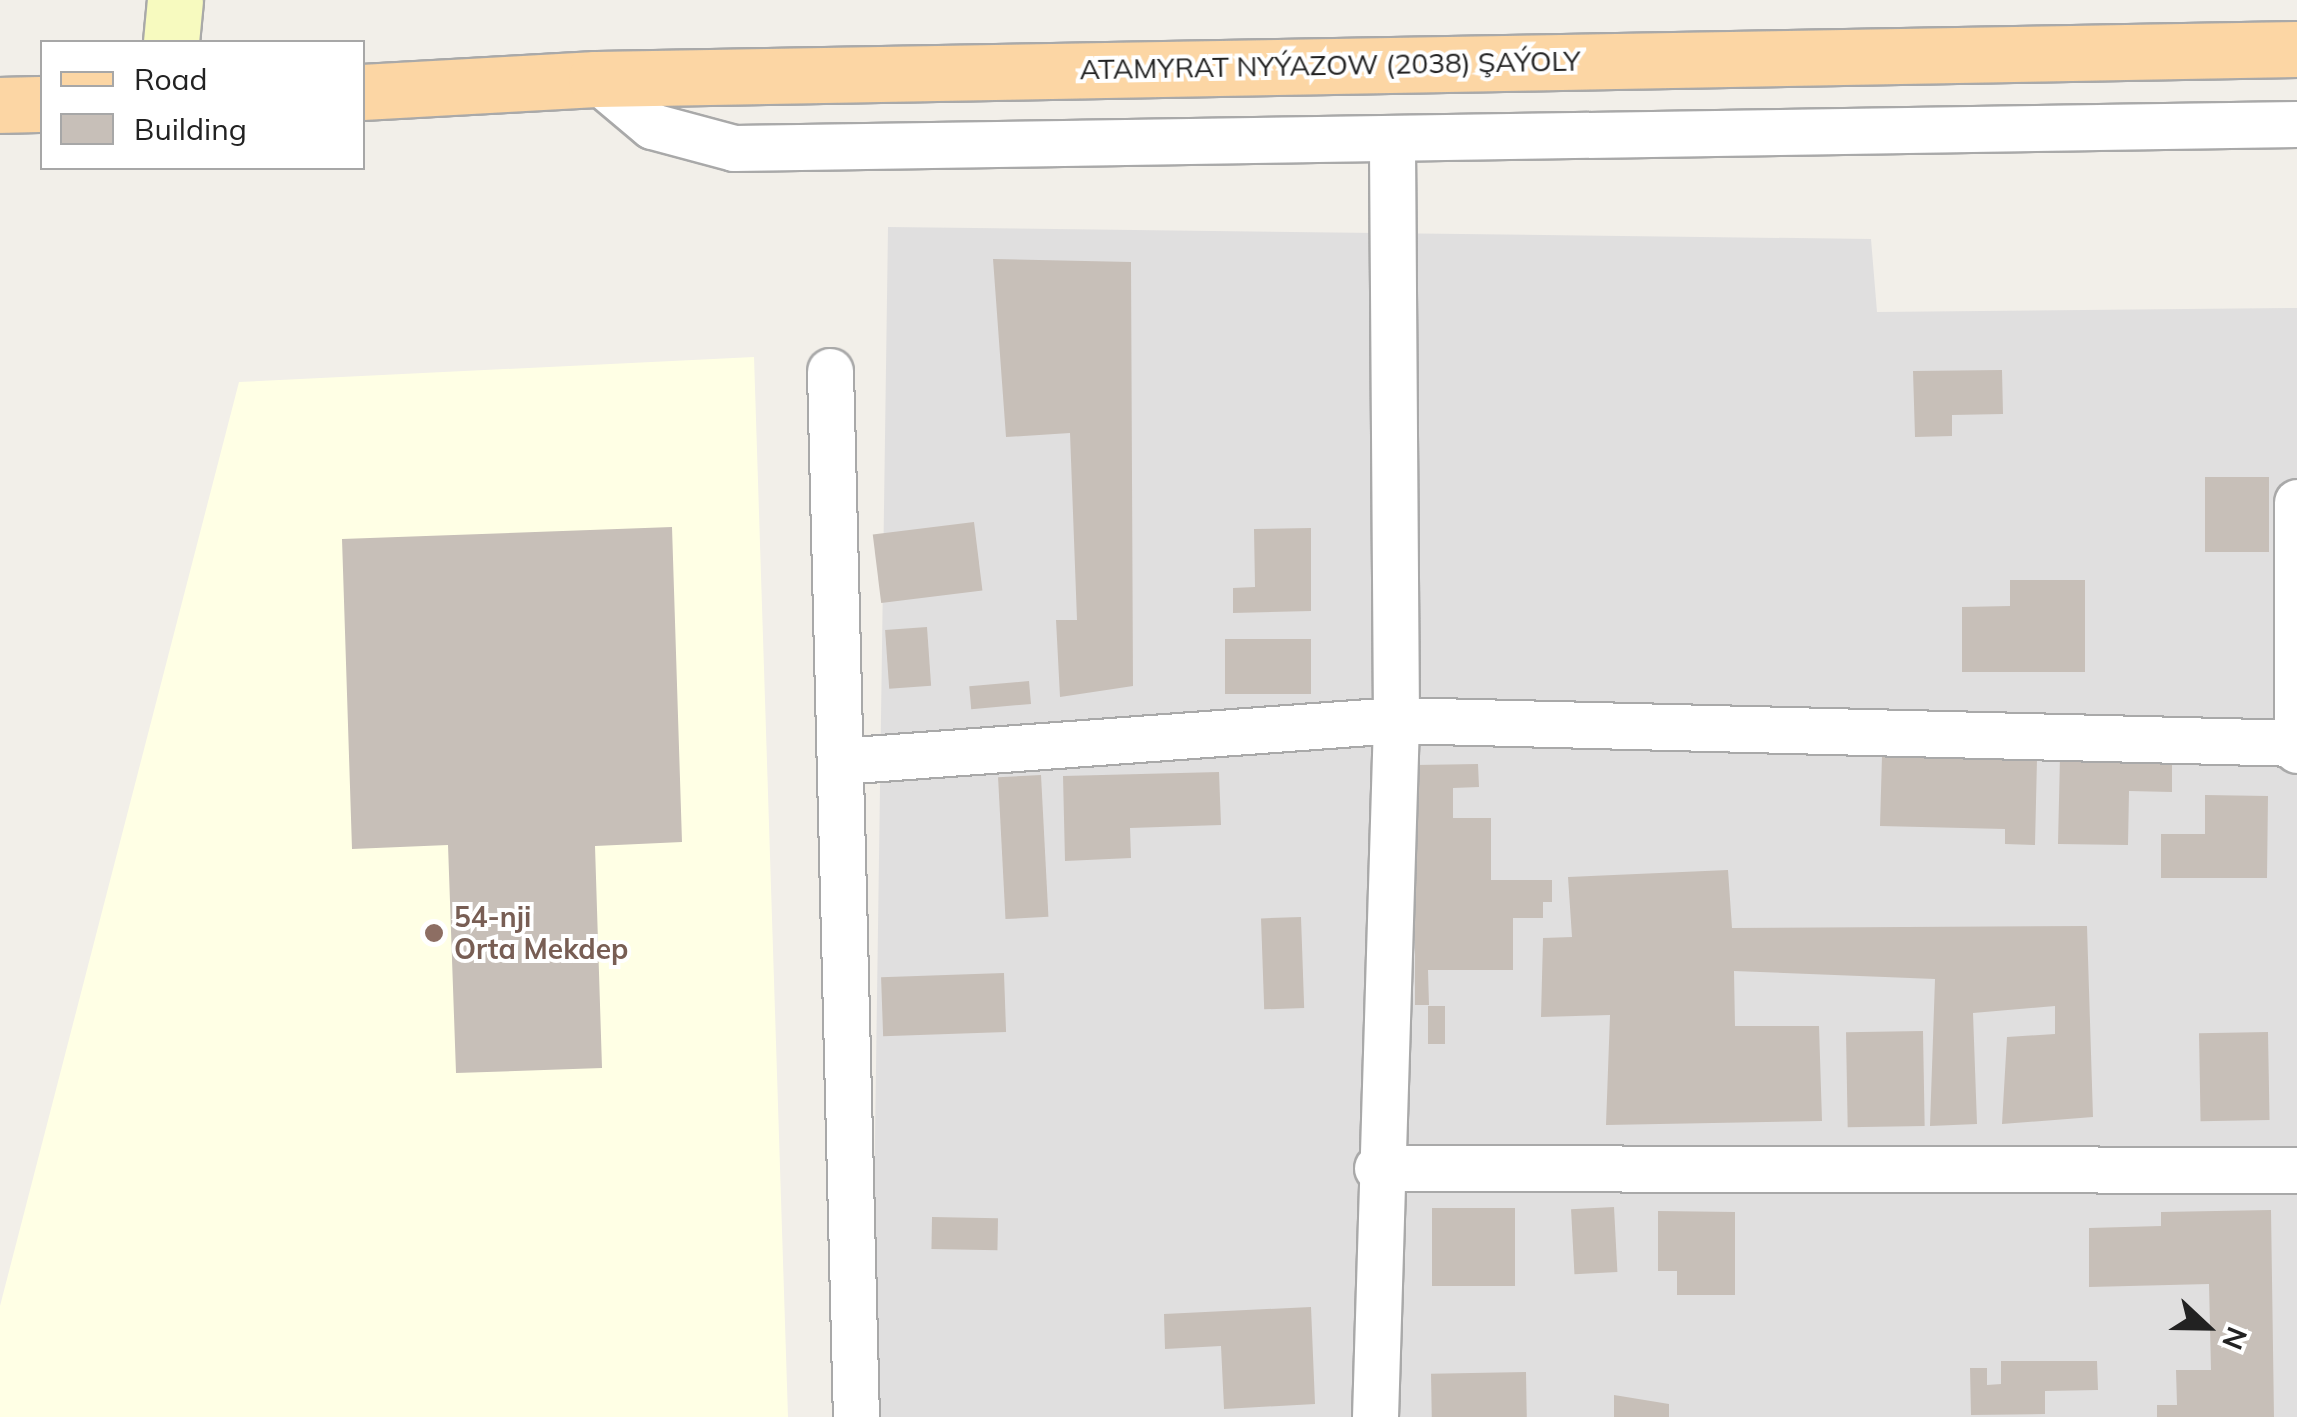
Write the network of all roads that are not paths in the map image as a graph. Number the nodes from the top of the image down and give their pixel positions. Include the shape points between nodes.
1 (175, 0) edge
2 (171, 40) edge
3 (2297, 49) edge
4 (596, 80) junction
5 (365, 92) edge
6 (40, 104) edge
7 (0, 105) edge
8 (2297, 124) edge
9 (1392, 140) junction
10 (830, 371) dead end
11 (2297, 502) edge
12 (1396, 720) junction
13 (2297, 746) edge
14 (840, 761) junction
15 (1377, 1168) junction
16 (2297, 1170) edge
17 (856, 1417) edge
18 (1375, 1417) edge

1 - 2 street
3 - 4 main road, ATAMYRAT NYÝAZOW (2038) ŞAÝOLY
4 - 5 main road, ATAMYRAT NYÝAZOW (2038) ŞAÝOLY
4 - 9 street via 652,126 734,148
6 - 7 main road
8 - 9 street
9 - 12 street
10 - 14 street
11 - 13 street
12 - 13 street
12 - 14 street
12 - 15 street
14 - 17 street
15 - 16 street
15 - 18 street

